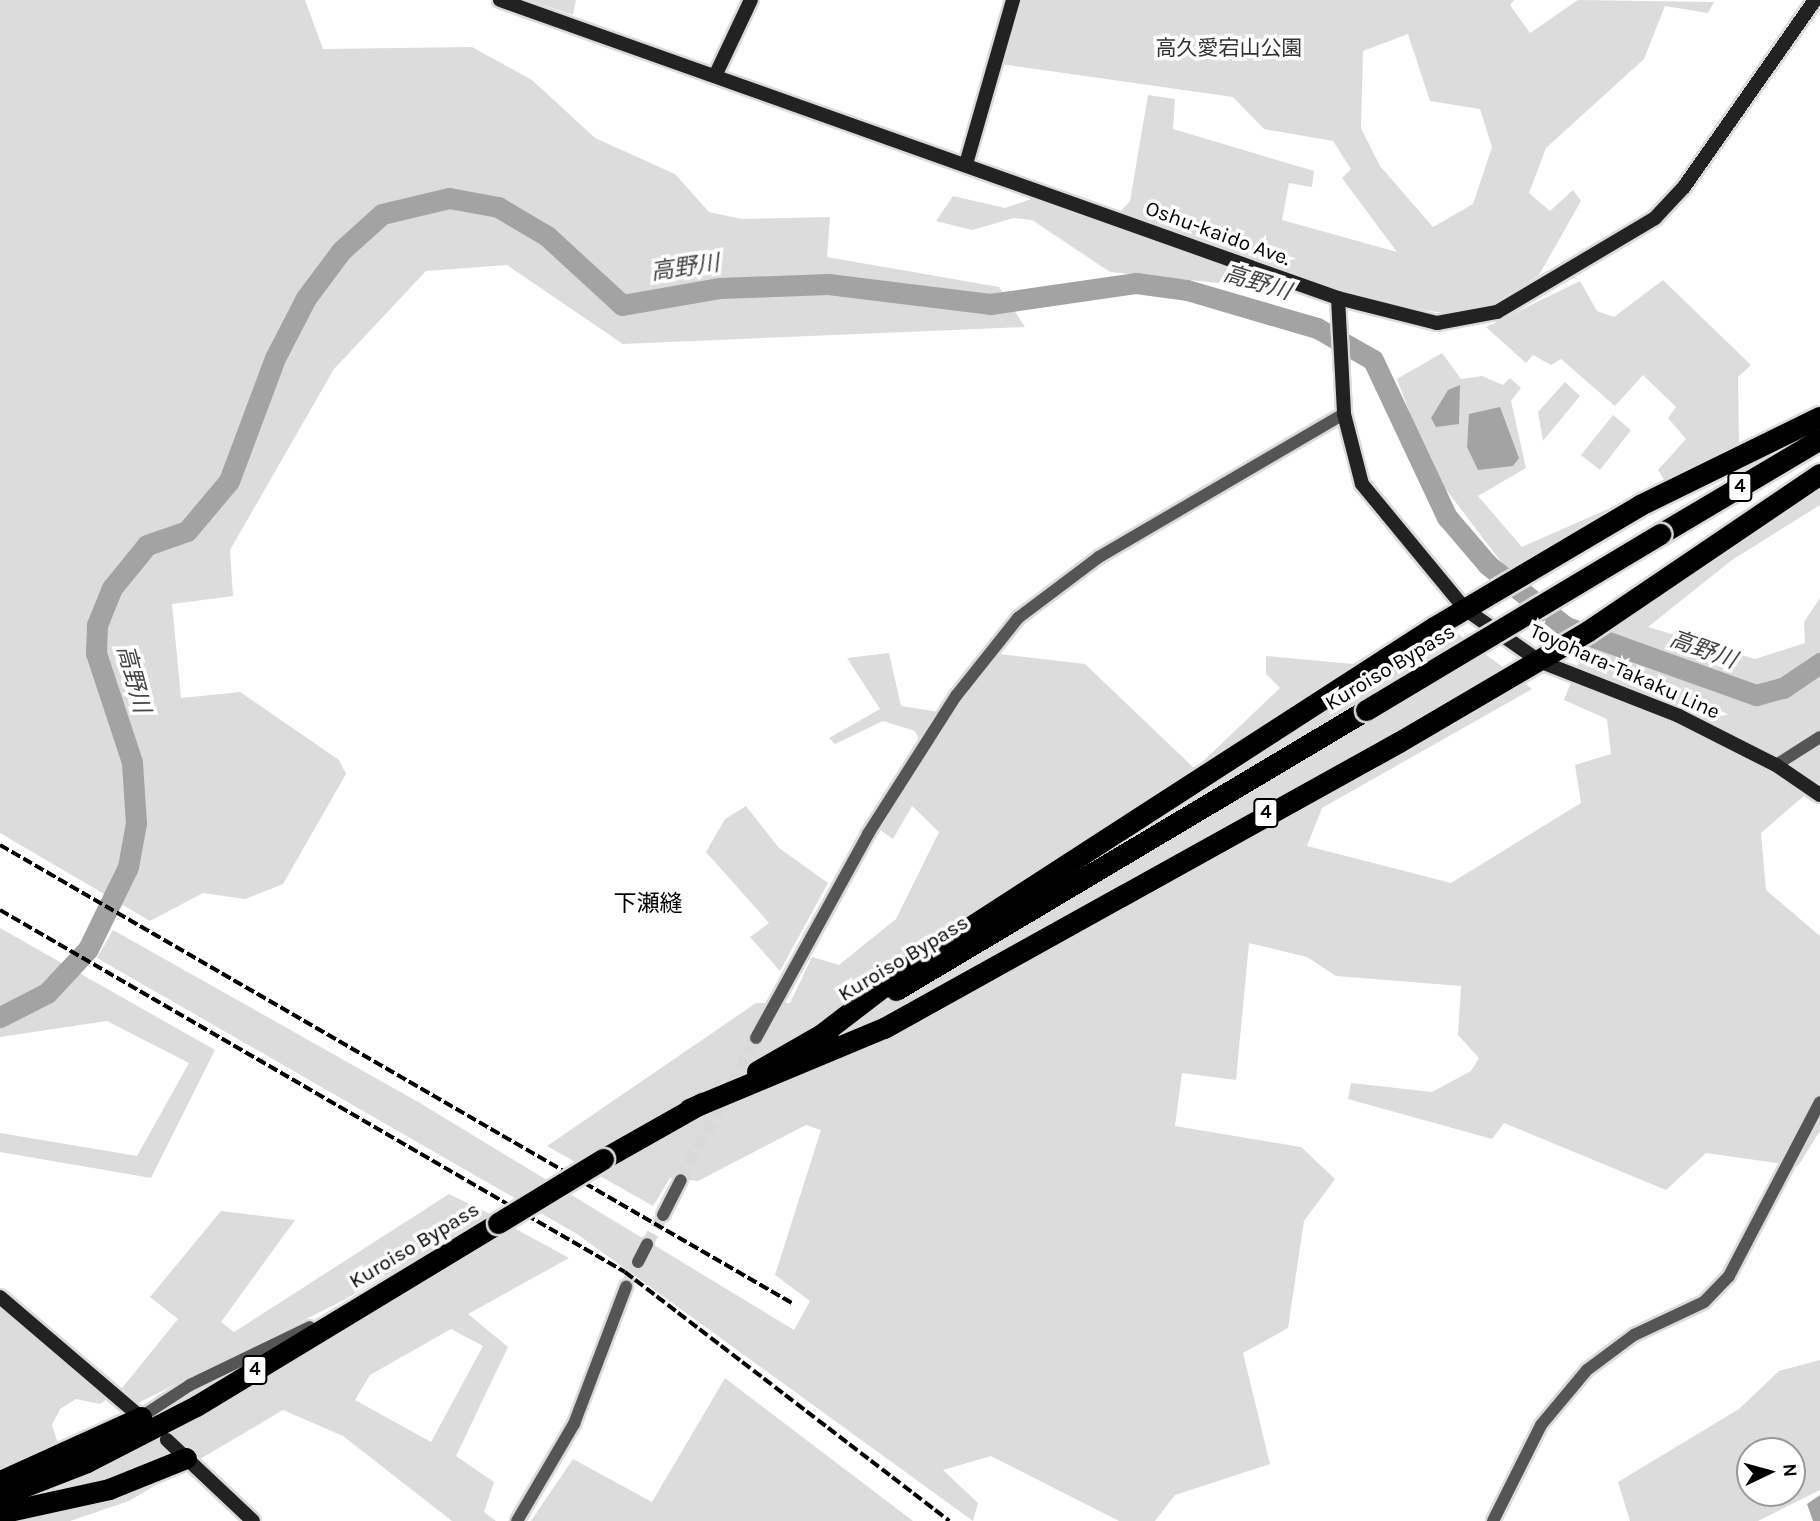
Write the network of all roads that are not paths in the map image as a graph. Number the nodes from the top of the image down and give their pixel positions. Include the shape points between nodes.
1 (499, 0) edge
2 (751, 0) edge
3 (1013, 0) edge
4 (1815, 0) edge
5 (715, 76) junction
6 (966, 164) junction
7 (1338, 298) junction
8 (1344, 414) junction
9 (1820, 417) edge
10 (1820, 439) edge
11 (1820, 474) edge
12 (1465, 608) junction
13 (1539, 661) junction
14 (1820, 737) edge
15 (1776, 765) junction
16 (1820, 795) edge
17 (819, 1036) junction
18 (756, 1038) tunnel mouth
19 (1820, 1102) edge
20 (689, 1110) junction
21 (681, 1180) tunnel mouth
22 (663, 1215) tunnel mouth
23 (647, 1244) tunnel mouth
24 (638, 1262) tunnel mouth
25 (626, 1287) tunnel mouth
26 (0, 1297) edge
27 (359, 1307) junction
28 (145, 1421) junction
29 (167, 1440) dead end
30 (186, 1458) junction
31 (0, 1481) edge
32 (0, 1496) edge
33 (0, 1513) edge
34 (253, 1521) edge
35 (517, 1521) edge
36 (1493, 1521) edge

1 - 5 main road, Oshu-kaido Ave.
2 - 5 main road
3 - 6 main road
4 - 7 main road, Oshu-kaido Ave. via 1684,187 1638,232 1473,320 1411,321
5 - 6 main road, Oshu-kaido Ave.
6 - 7 main road, Oshu-kaido Ave.
7 - 8 main road, Toyohara-Takaku Line
8 - 12 main road, Toyohara-Takaku Line via 1354,463 1370,499
8 - 18 street via 1121,543 1018,618 956,696 868,834
9 - 12 highway, 4 via 1640,505
10 - 17 highway, Kuroiso Bypass / 4, bridge
11 - 13 highway, 4
12 - 13 main road, Toyohara-Takaku Line
12 - 17 highway, 4 via 914,963
13 - 15 main road, Toyohara-Takaku Line via 1679,716
13 - 20 highway, 4 via 884,1028
14 - 15 street
15 - 16 main road, Toyohara-Takaku Line
17 - 20 highway, Kuroiso Bypass / 4
19 - 36 street via 1729,1276 1704,1302 1634,1335 1587,1370 1541,1425
20 - 27 highway, Kuroiso Bypass / 4, bridge
21 - 22 street
23 - 24 street
25 - 35 street via 573,1424
26 - 28 main road
27 - 28 street via 244,1357
27 - 32 highway, Kuroiso Bypass / 4 via 147,1433
28 - 31 highway
29 - 30 main road
30 - 33 highway via 109,1489
30 - 34 main road

